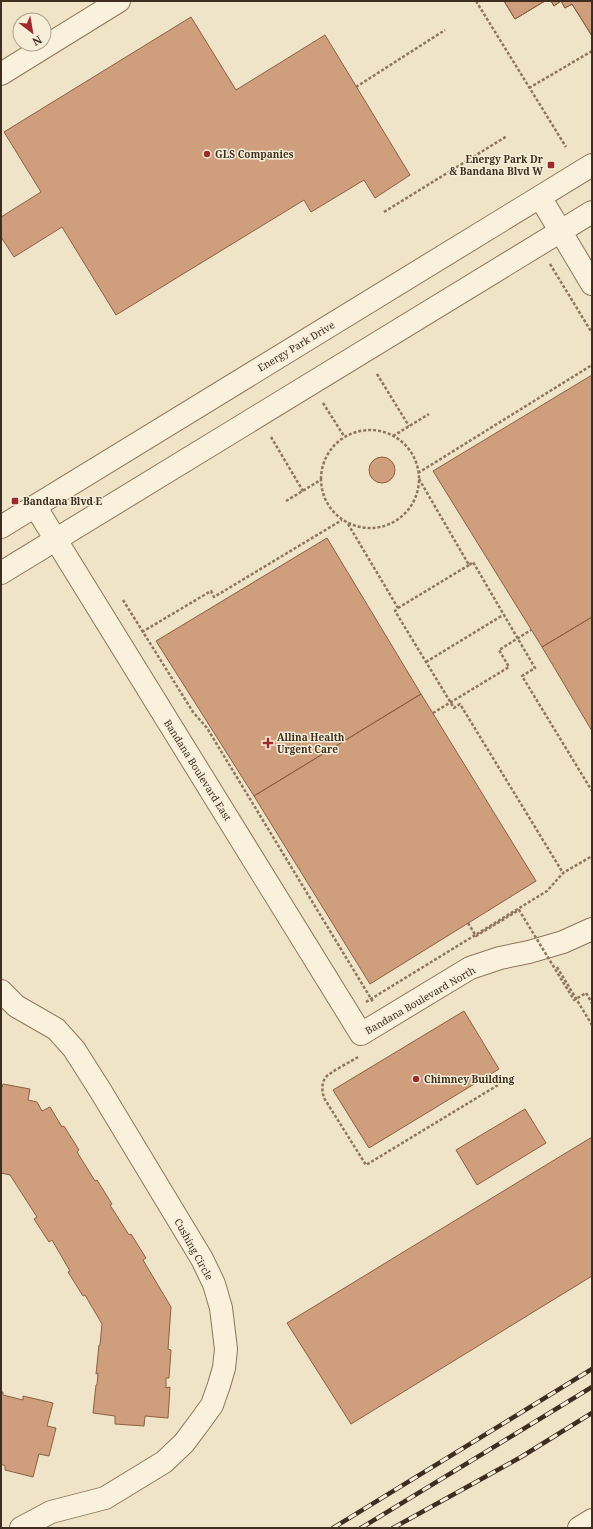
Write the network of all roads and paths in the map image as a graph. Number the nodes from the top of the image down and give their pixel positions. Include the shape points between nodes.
1 (119, 1) edge
2 (476, 1) edge
3 (445, 30) dead end
4 (592, 50) edge
5 (1, 74) edge
6 (356, 87) dead end
7 (529, 88) junction
8 (507, 136) dead end
9 (566, 147) dead end
10 (592, 165) edge
11 (540, 197) junction
12 (384, 212) dead end
13 (592, 212) edge
14 (560, 232) junction
15 (550, 264) dead end
16 (592, 284) edge
17 (592, 333) edge
18 (592, 365) edge
19 (377, 374) dead end
20 (311, 384) junction
21 (429, 414) dead end
22 (409, 426) junction
23 (344, 436) junction
24 (393, 436) junction
25 (271, 437) dead end
26 (418, 473) junction
27 (419, 479) junction
28 (320, 481) junction
29 (303, 490) junction
30 (286, 501) dead end
31 (35, 506) junction
32 (342, 520) junction
33 (348, 524) junction
34 (1, 527) edge
35 (55, 540) junction
36 (469, 565) junction
37 (1, 573) edge
38 (123, 600) dead end
39 (398, 608) junction
40 (503, 615) junction
41 (531, 630) dead end
42 (143, 631) junction
43 (121, 646) junction
44 (426, 662) junction
45 (433, 713) dead end
46 (592, 791) edge
47 (592, 856) edge
48 (563, 873) junction
49 (468, 923) dead end
50 (592, 929) edge
51 (548, 965) dead end
52 (1, 991) edge
53 (371, 999) junction
54 (592, 1003) edge
55 (348, 1012) junction
56 (384, 1020) junction
57 (592, 1025) edge
58 (361, 1034) joint
59 (359, 1056) dead end
60 (503, 1082) dead end
61 (592, 1520) edge
62 (20, 1528) edge
63 (579, 1528) edge

1 - 5 street
2 - 7 path
3 - 6 path
4 - 7 path
7 - 9 path
8 - 12 path
10 - 11 street, Energy Park Drive
11 - 14 street
11 - 31 street, Energy Park Drive
13 - 14 street
14 - 16 street
14 - 20 street
15 - 17 path
18 - 26 path
19 - 22 path
20 - 23 path
20 - 35 street
21 - 22 path
22 - 24 path
23 - 24 path via 362,430 384,431
23 - 28 path via 331,447 323,461
24 - 26 path via 402,440 413,454
25 - 29 path
26 - 27 path
27 - 33 path via 418,492 410,508 398,520 383,527 362,528
27 - 36 path
28 - 29 path
28 - 32 path via 322,496 332,512
29 - 30 path
31 - 34 street, Energy Park Drive
31 - 35 street, Bandana Boulevard East
32 - 33 path
32 - 42 path via 214,597 211,591
33 - 39 path
35 - 37 street
35 - 43 street, Bandana Boulevard East
36 - 39 path
36 - 40 path via 473,562
38 - 42 path
39 - 44 path via 395,611
40 - 44 path
40 - 46 path via 535,668 522,676
41 - 45 path, bridge via 499,650 509,667
42 - 43 path
42 - 53 path via 193,712 207,728
43 - 55 street, Bandana Boulevard East
44 - 48 path via 454,708 460,704
47 - 48 path
48 - 53 path via 547,891
49 - 54 path, bridge via 476,936 518,910 574,1000 586,993
50 - 56 street, Bandana Boulevard North via 563,942 470,968
51 - 57 path via 554,963
52 - 62 street, Cushing Circle via 16,1006 56,1029 84,1064 202,1259 222,1308 226,1349 224,1368 212,1405 184,1443 164,1462 105,1498 51,1512
53 - 55 path
53 - 56 path
55 - 58 street, Bandana Boulevard East
56 - 58 street, Bandana Boulevard North
59 - 60 path via 326,1077 322,1091 366,1165
61 - 63 street

